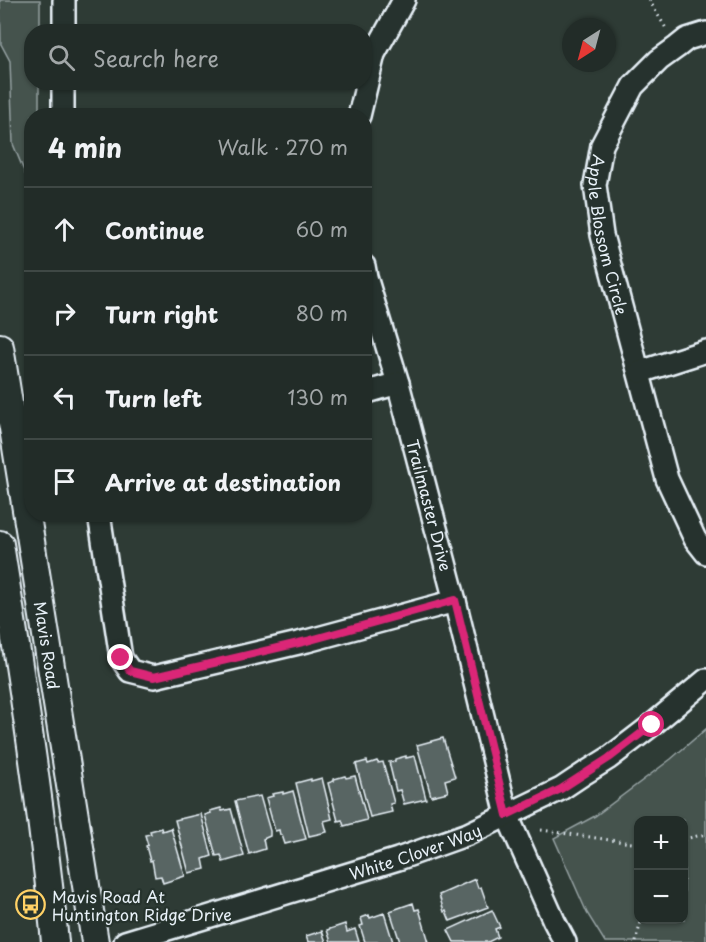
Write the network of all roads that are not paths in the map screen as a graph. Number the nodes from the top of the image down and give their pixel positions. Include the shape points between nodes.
1 (64, 0) edge
2 (404, 0) edge
3 (64, 24) edge
4 (706, 33) edge
5 (372, 62) edge
6 (63, 90) edge
7 (365, 90) edge
8 (63, 108) edge
9 (361, 108) edge
10 (372, 297) edge
11 (0, 347) edge
12 (706, 351) edge
13 (640, 372) junction
14 (398, 383) junction
15 (372, 391) edge
16 (24, 497) edge
17 (28, 522) edge
18 (100, 522) edge
19 (0, 544) edge
20 (706, 553) edge
21 (455, 600) junction
22 (706, 680) edge
23 (507, 815) junction
24 (55, 942) edge
25 (95, 942) edge
26 (125, 942) edge
27 (565, 942) edge

1 - 3 street
2 - 5 street
4 - 13 street, Apple Blossom Circle via 687,39 633,86 602,145 595,184 602,235
6 - 8 street
7 - 9 street
10 - 14 street, Trailmaster Drive
11 - 16 main road, Mavis Road
12 - 13 street
13 - 20 street, Apple Blossom Circle via 667,479 695,539
14 - 15 street
14 - 21 street, Trailmaster Drive
17 - 25 main road, Mavis Road
18 - 21 street via 121,658 130,671 154,677 307,641
19 - 24 main road, Mavis Road via 27,709
21 - 23 street, Trailmaster Drive
22 - 23 street, White Clover Way via 609,758 561,789
23 - 26 street, White Clover Way via 468,834 398,859
23 - 27 street, Trailmaster Drive

